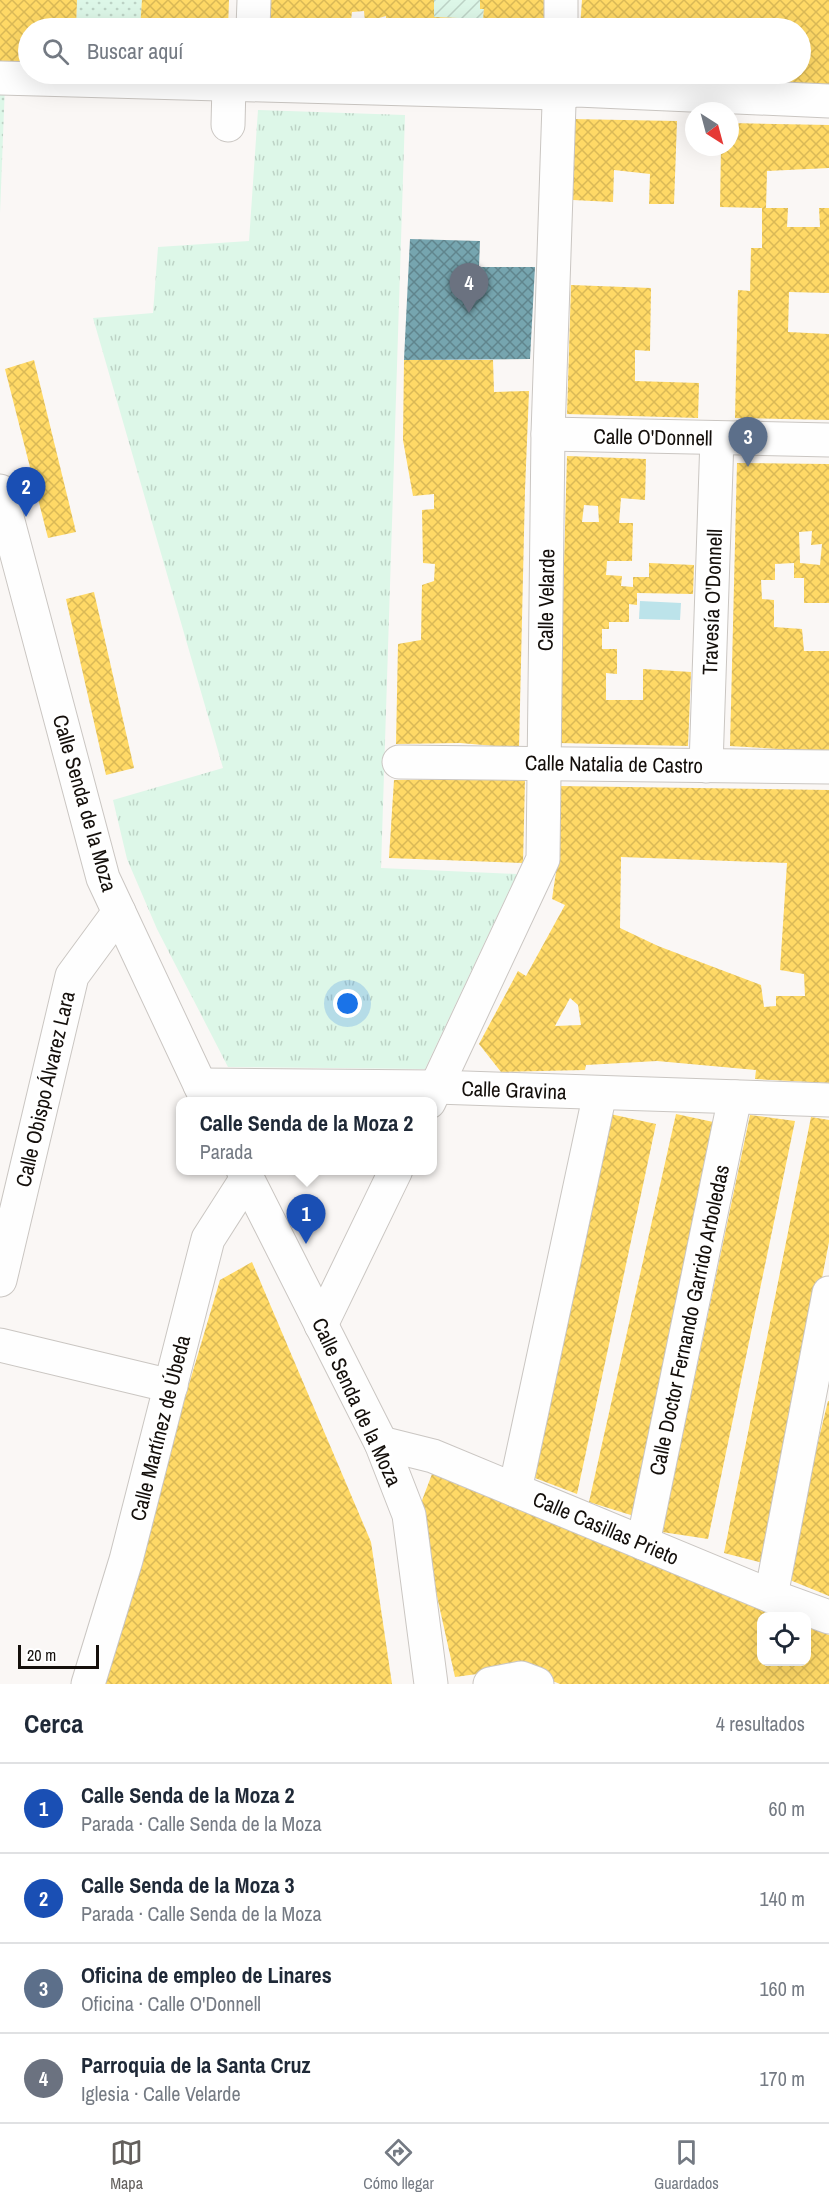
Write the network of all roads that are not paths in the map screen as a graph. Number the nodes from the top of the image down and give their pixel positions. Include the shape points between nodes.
1 (254, 0) edge
2 (561, 0) edge
3 (253, 18) edge
4 (561, 18) edge
5 (0, 78) edge
6 (18, 78) edge
7 (243, 84) edge
8 (559, 84) edge
9 (562, 84) edge
10 (829, 101) edge
11 (228, 125) dead end
12 (548, 435) junction
13 (717, 438) junction
14 (829, 440) edge
15 (0, 491) edge
16 (399, 762) dead end
17 (544, 763) junction
18 (706, 766) junction
19 (829, 767) edge
20 (119, 912) junction
21 (204, 1093) edge
22 (600, 1093) junction
23 (433, 1094) edge
24 (735, 1097) junction
25 (829, 1100) edge
26 (14, 1162) edge
27 (244, 1175) edge
28 (246, 1175) edge
29 (394, 1175) edge
30 (0, 1280) edge
31 (829, 1293) edge
32 (321, 1325) junction
33 (0, 1345) edge
34 (171, 1386) junction
35 (381, 1443) junction
36 (515, 1490) junction
37 (643, 1543) junction
38 (771, 1596) junction
39 (829, 1617) edge
40 (88, 1684) edge
41 (432, 1684) edge
42 (490, 1684) edge
43 (537, 1684) edge

1 - 3 street
2 - 4 street
5 - 6 street
7 - 11 street
8 - 12 street, Calle Velarde
9 - 10 street via 577,90
12 - 13 street, Calle O'Donnell
12 - 17 street, Calle Velarde
13 - 14 street, Calle O'Donnell
13 - 18 street, Travesía O'Donnell
15 - 20 street, Calle Senda de la Moza via 103,879
16 - 17 street, Calle Natalia de Castro
17 - 18 street, Calle Natalia de Castro
17 - 23 street, Calle Velarde via 543,859
18 - 19 street, Calle Natalia de Castro
20 - 21 street, Calle Senda de la Moza
20 - 26 street, Calle Obispo Álvarez Lara via 72,976
21 - 23 street, Calle Gravina
22 - 23 street, Calle Gravina
22 - 24 street, Calle Gravina
22 - 36 street
24 - 25 street, Calle Gravina
24 - 37 street, Calle Doctor Fernando Garrido Arboledas
26 - 30 street, Calle Obispo Álvarez Lara
27 - 34 street, Calle Martínez de Úbeda via 208,1239
28 - 32 street, Calle Senda de la Moza
29 - 32 street
31 - 38 street
32 - 35 street, Calle Senda de la Moza
33 - 34 street
34 - 40 street, Calle Martínez de Úbeda via 126,1560
35 - 36 street, Calle Casillas Prieto via 433,1456
35 - 41 street, Calle Senda de la Moza via 409,1515
36 - 37 street, Calle Casillas Prieto
37 - 38 street, Calle Casillas Prieto
38 - 39 street, Calle Casillas Prieto
42 - 43 street via 521,1678

